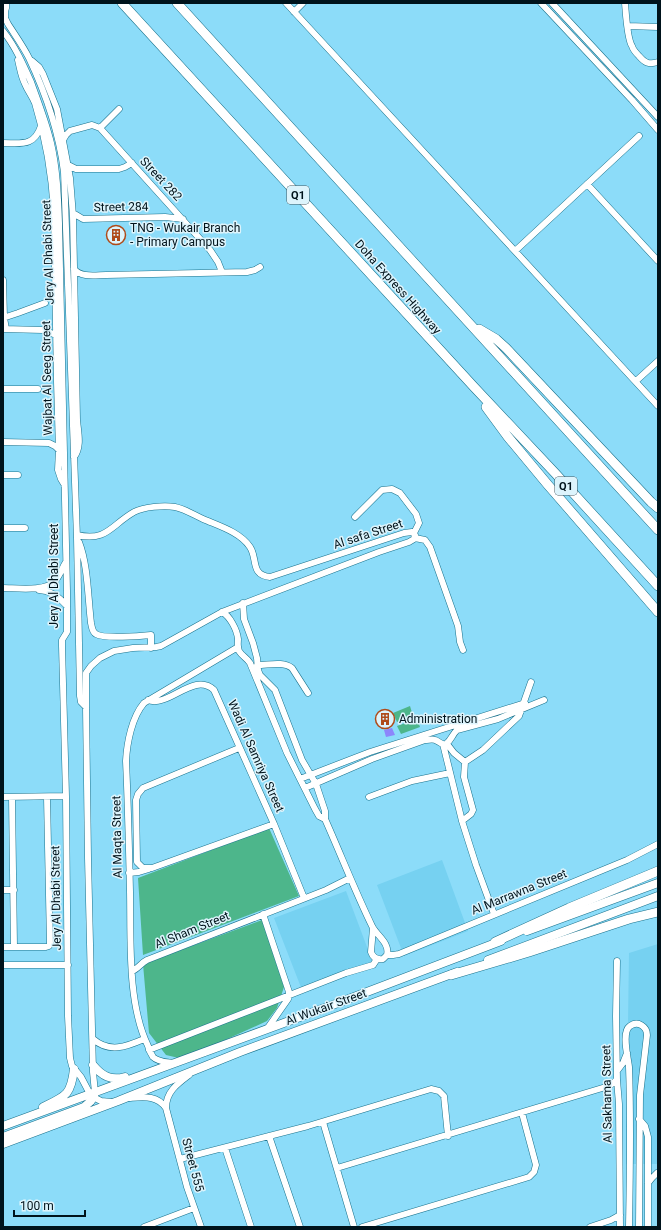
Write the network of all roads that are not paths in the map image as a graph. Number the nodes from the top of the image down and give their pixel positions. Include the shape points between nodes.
1 (6, 3) edge
2 (122, 3) edge
3 (177, 3) edge
4 (286, 3) edge
5 (303, 3) edge
6 (541, 3) edge
7 (552, 3) edge
8 (624, 3) edge
9 (294, 12) junction
10 (4, 14) edge
11 (628, 26) junction
12 (658, 27) edge
13 (3, 31) edge
14 (16, 51) junction
15 (29, 59) junction
16 (658, 62) edge
17 (118, 109) dead end
18 (658, 117) edge
19 (41, 126) junction
20 (60, 127) junction
21 (100, 128) junction
22 (658, 130) edge
23 (70, 131) junction
24 (640, 136) dead end
25 (63, 140) junction
26 (3, 143) edge
27 (132, 164) junction
28 (68, 165) junction
29 (50, 169) junction
30 (76, 169) junction
31 (56, 178) junction
32 (70, 178) junction
33 (587, 184) junction
34 (66, 192) junction
35 (168, 202) junction
36 (73, 203) junction
37 (73, 213) junction
38 (161, 217) junction
39 (83, 219) junction
40 (183, 219) junction
41 (74, 227) junction
42 (515, 251) junction
43 (658, 261) edge
44 (260, 267) dead end
45 (60, 270) junction
46 (74, 270) junction
47 (222, 272) junction
48 (83, 275) junction
49 (55, 278) junction
50 (3, 280) edge
51 (75, 285) junction
52 (69, 301) junction
53 (45, 303) dead end
54 (3, 318) edge
55 (56, 322) junction
56 (470, 323) junction
57 (4, 329) edge
58 (43, 330) junction
59 (56, 334) junction
60 (658, 361) edge
61 (636, 381) junction
62 (57, 382) junction
63 (474, 387) junction
64 (3, 389) edge
65 (38, 389) dead end
66 (63, 391) junction
67 (658, 406) edge
68 (59, 436) junction
69 (3, 442) edge
70 (49, 443) junction
71 (60, 450) junction
72 (74, 457) junction
73 (3, 475) edge
74 (18, 475) dead end
75 (65, 484) junction
76 (658, 508) edge
77 (355, 517) dead end
78 (3, 528) edge
79 (25, 528) dead end
80 (658, 530) edge
81 (414, 535) junction
82 (77, 537) junction
83 (66, 561) junction
84 (658, 586) edge
85 (3, 588) edge
86 (43, 589) junction
87 (243, 603) junction
88 (67, 606) junction
89 (222, 612) junction
90 (658, 612) edge
91 (238, 646) junction
92 (151, 648) junction
93 (463, 650) dead end
94 (258, 665) junction
95 (86, 673) joint
96 (531, 682) dead end
97 (308, 693) dead end
98 (148, 700) junction
99 (544, 700) dead end
100 (525, 703) junction
101 (86, 707) junction
102 (522, 710) junction
103 (445, 744) junction
104 (240, 748) junction
105 (465, 762) junction
106 (311, 774) junction
107 (450, 774) junction
108 (300, 779) junction
109 (316, 784) junction
110 (305, 788) junction
111 (47, 796) junction
112 (66, 796) junction
113 (3, 797) edge
114 (12, 797) junction
115 (369, 797) dead end
116 (325, 819) junction
117 (462, 821) junction
118 (274, 824) junction
119 (658, 844) edge
120 (150, 869) junction
121 (658, 871) edge
122 (129, 873) junction
123 (350, 878) junction
124 (658, 883) edge
125 (3, 890) edge
126 (14, 890) junction
127 (658, 896) edge
128 (304, 898) junction
129 (658, 912) edge
130 (263, 914) junction
131 (494, 914) junction
132 (373, 928) junction
133 (495, 942) junction
134 (3, 947) edge
135 (14, 947) junction
136 (387, 955) junction
137 (377, 959) junction
138 (617, 962) dead end
139 (3, 965) edge
140 (68, 965) junction
141 (132, 972) junction
142 (451, 974) junction
143 (289, 996) junction
144 (266, 1030) junction
145 (92, 1039) junction
146 (144, 1039) junction
147 (105, 1047) junction
148 (149, 1050) junction
149 (627, 1052) junction
150 (93, 1061) junction
151 (175, 1063) junction
152 (74, 1069) junction
153 (195, 1069) junction
154 (617, 1071) junction
155 (143, 1074) junction
156 (617, 1080) junction
157 (609, 1086) junction
158 (618, 1090) junction
159 (93, 1095) junction
160 (121, 1100) junction
161 (166, 1108) junction
162 (522, 1113) junction
163 (30, 1117) junction
164 (639, 1119) junction
165 (323, 1122) junction
166 (3, 1126) edge
167 (269, 1136) junction
168 (448, 1136) junction
169 (3, 1137) edge
170 (3, 1144) edge
171 (225, 1148) junction
172 (619, 1158) junction
173 (180, 1159) junction
174 (648, 1165) junction
175 (337, 1168) junction
176 (658, 1173) edge
177 (630, 1179) junction
178 (648, 1183) junction
179 (194, 1208) junction
180 (620, 1215) junction
181 (608, 1222) junction
182 (144, 1227) edge
183 (201, 1227) edge
184 (251, 1227) edge
185 (300, 1227) edge
186 (354, 1227) edge
187 (362, 1227) edge
188 (590, 1227) edge
189 (619, 1227) edge
190 (629, 1227) edge
191 (639, 1227) edge
192 (648, 1227) edge

1 - 10 street
2 - 63 highway, Doha Express Highway / Q1
3 - 56 highway
4 - 9 street
5 - 9 street
6 - 22 street
7 - 18 street
8 - 11 street
9 - 42 street
10 - 15 street, Jery Al Dhabi Street
11 - 12 street
11 - 16 street via 630,43 644,62
13 - 14 street, Jery Al Dhabi Street
14 - 19 street, Wajbat Al Seeg Street via 22,77 33,98
14 - 31 street, Jery Al Dhabi Street via 27,72 42,113 52,145
15 - 20 street via 43,74 57,109
15 - 34 street, Jery Al Dhabi Street via 53,120
17 - 21 street
19 - 26 street via 30,142
19 - 29 street, Wajbat Al Seeg Street
20 - 23 street
20 - 25 street
21 - 23 street via 92,126
21 - 27 street, Street 282
23 - 25 street
24 - 33 street
25 - 28 street
27 - 30 street via 119,169
27 - 35 street, Street 282
28 - 30 street
28 - 32 street
29 - 31 street
29 - 49 street, Wajbat Al Seeg Street via 53,188
30 - 32 street
31 - 45 street, Jery Al Dhabi Street
32 - 36 street
33 - 42 street
33 - 43 street
34 - 36 street
34 - 52 street, Jery Al Dhabi Street
35 - 38 street, Street 284
35 - 40 street, Street 282
36 - 37 street
37 - 39 street, Street 284
37 - 41 street
38 - 39 street, Street 284
38 - 40 street, Street 284
39 - 41 street, Street 284
40 - 47 street, Street 282 via 213,254
41 - 46 street
42 - 61 street
44 - 47 street via 249,272
45 - 49 street
45 - 66 street, Jery Al Dhabi Street
46 - 48 street
46 - 51 street
47 - 48 street
48 - 51 street
49 - 55 street, Wajbat Al Seeg Street
50 - 54 street
51 - 52 street
51 - 72 street via 78,443
52 - 72 street, Jery Al Dhabi Street
53 - 54 street
54 - 57 street
55 - 58 street via 51,328
55 - 59 street, Wajbat Al Seeg Street
56 - 76 highway via 506,348
56 - 80 highway
57 - 58 street
58 - 59 street
59 - 62 street, Wajbat Al Seeg Street
60 - 61 street
61 - 67 street
62 - 66 street
62 - 68 street, Wajbat Al Seeg Street
63 - 84 highway, Doha Express Highway / Q1
63 - 90 highway via 508,437
64 - 65 street
66 - 75 street, Jery Al Dhabi Street
68 - 70 street
68 - 71 street, Wajbat Al Seeg Street
69 - 70 street
70 - 71 street
71 - 75 street, Wajbat Al Seeg Street via 58,470
72 - 82 street, Jery Al Dhabi Street
73 - 74 street
75 - 83 street, Jery Al Dhabi Street
77 - 81 street via 382,490 392,489 400,493 416,514 419,523
78 - 79 street
81 - 82 street, Al safa Street via 410,532 404,533 270,577 257,571 250,547 236,535 176,507 164,506 134,512 116,527 100,535 92,538
81 - 87 street, Al safa Street via 409,542
81 - 93 street via 425,540 430,547 458,626
82 - 92 street via 82,550 93,631 106,637 151,635
82 - 101 street, Jery Al Dhabi Street via 80,696
83 - 86 street via 56,580
83 - 88 street, Jery Al Dhabi Street
85 - 86 street
86 - 88 street
87 - 89 street, Al safa Street
87 - 94 street via 245,624
88 - 112 street, Jery Al Dhabi Street via 67,632 62,643
89 - 91 street via 228,616 234,628
89 - 92 street, Al safa Street via 165,644
91 - 98 street, Al Maqta Street
91 - 108 street via 240,653 250,663
92 - 95 street, Al safa Street via 114,651 100,658
94 - 97 street via 289,666
94 - 106 street via 260,675 275,690 302,760
95 - 101 street, Jery Al Dhabi Street
96 - 100 street
98 - 104 street, Wadi Al Samriya Street via 161,701 198,685 212,687
98 - 122 street, Al Maqta Street via 136,716 127,752
99 - 102 street
100 - 102 street
100 - 106 street via 370,752
101 - 145 street, Jery Al Dhabi Street
102 - 103 street via 457,730
102 - 105 street via 491,743
103 - 105 street
103 - 107 street
103 - 109 street via 425,740
104 - 118 street, Wadi Al Samriya Street
104 - 120 street via 142,788 136,806 137,860 138,864
105 - 117 street via 464,777 473,810
106 - 108 street
106 - 109 street
107 - 115 street via 412,781
107 - 117 street
108 - 110 street
109 - 110 street
109 - 116 street
110 - 116 street via 319,816
111 - 112 street
111 - 114 street
111 - 135 street via 50,944 46,947
112 - 140 street, Jery Al Dhabi Street
113 - 114 street
114 - 126 street
116 - 123 street
117 - 131 street
118 - 120 street
118 - 128 street, Wadi Al Samriya Street
119 - 131 street, Al Marrawna Street via 627,860
120 - 122 street
121 - 133 highway via 568,908
122 - 141 street, Al Maqta Street
123 - 128 street, Al Sham Street
123 - 132 street
124 - 133 main road, Al Wukair Street
125 - 126 street
126 - 135 street
127 - 142 main road, Al Wukair Street
128 - 130 street, Al Sham Street
129 - 142 highway
130 - 141 street, Al Sham Street via 147,960
130 - 143 street via 288,986
131 - 136 street, Al Marrawna Street via 399,954
132 - 136 street via 387,946
132 - 137 street via 371,952
133 - 144 main road, Al Wukair Street
134 - 135 street
136 - 137 street, Al Marrawna Street
137 - 143 street, Al Marrawna Street via 373,964
138 - 154 street, Al Sakhama Street
139 - 140 street
140 - 152 street, Jery Al Dhabi Street via 69,1050
141 - 146 street, Al Maqta Street
142 - 153 main road, Al Wukair Street
143 - 144 street
143 - 148 street, Al Marrawna Street
144 - 151 main road, Al Wukair Street
145 - 147 street
145 - 150 street, Jery Al Dhabi Street
146 - 147 street via 121,1047
146 - 148 street, Al Maqta Street
147 - 150 street via 97,1052
148 - 151 street, Al Maqta Street via 156,1060
149 - 154 street
149 - 164 street via 627,1029 633,1024 641,1025 647,1031 647,1039
149 - 177 street
150 - 155 main road via 101,1074 111,1078
150 - 159 street, Jery Al Dhabi Street
151 - 155 main road, Al Wukair Street
152 - 159 street, Jery Al Dhabi Street
152 - 163 main road via 71,1085 65,1094 33,1112
153 - 160 main road, Al Wukair Street
153 - 161 street via 170,1091
154 - 156 street, Al Sakhama Street
155 - 159 main road, Al Wukair Street
156 - 157 street
156 - 158 street, Al Sakhama Street
157 - 158 street
157 - 162 street
158 - 172 street, Al Sakhama Street
159 - 160 street via 101,1101
159 - 163 main road, Al Wukair Street
159 - 169 main road via 91,1101 84,1106
160 - 161 street via 151,1098 161,1102
160 - 170 main road, Al Wukair Street
161 - 173 street, Street 555
162 - 168 street
162 - 187 street via 536,1165 529,1177
163 - 166 main road, Al Wukair Street
164 - 174 street via 648,1134
164 - 191 street
165 - 167 street
165 - 168 street via 435,1089 444,1096
165 - 175 street
167 - 171 street
167 - 185 street
168 - 175 street
171 - 173 street
171 - 184 street
172 - 177 street
172 - 180 street, Al Sakhama Street
173 - 179 street, Street 555
174 - 176 street
174 - 178 street
175 - 186 street
176 - 178 street
177 - 190 street
178 - 192 street
179 - 182 street
179 - 183 street, Street 555
180 - 181 street
180 - 189 street, Al Sakhama Street
181 - 188 street
181 - 189 street

